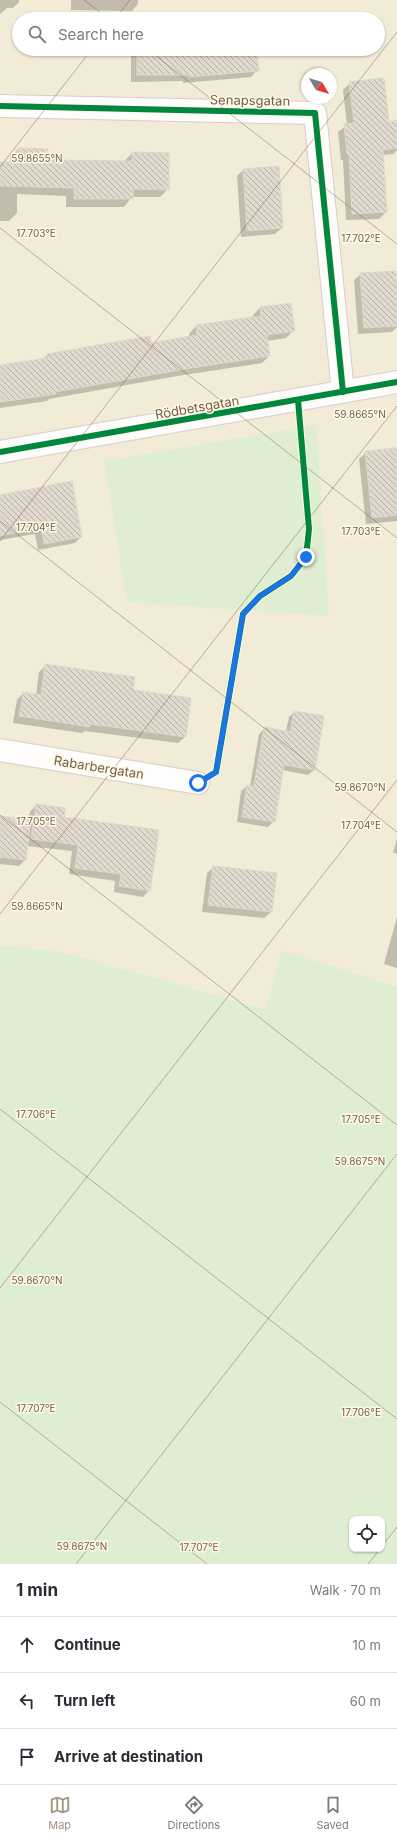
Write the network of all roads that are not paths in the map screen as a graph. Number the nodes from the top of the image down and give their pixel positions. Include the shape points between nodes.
1 (0, 106) edge
2 (397, 382) edge
3 (343, 392) junction
4 (0, 452) edge
5 (0, 750) edge
6 (198, 783) dead end

1 - 3 street, Senapsgatan via 315,112
2 - 3 street, Rödbetsgatan
3 - 4 street, Rödbetsgatan
5 - 6 street, Rabarbergatan

